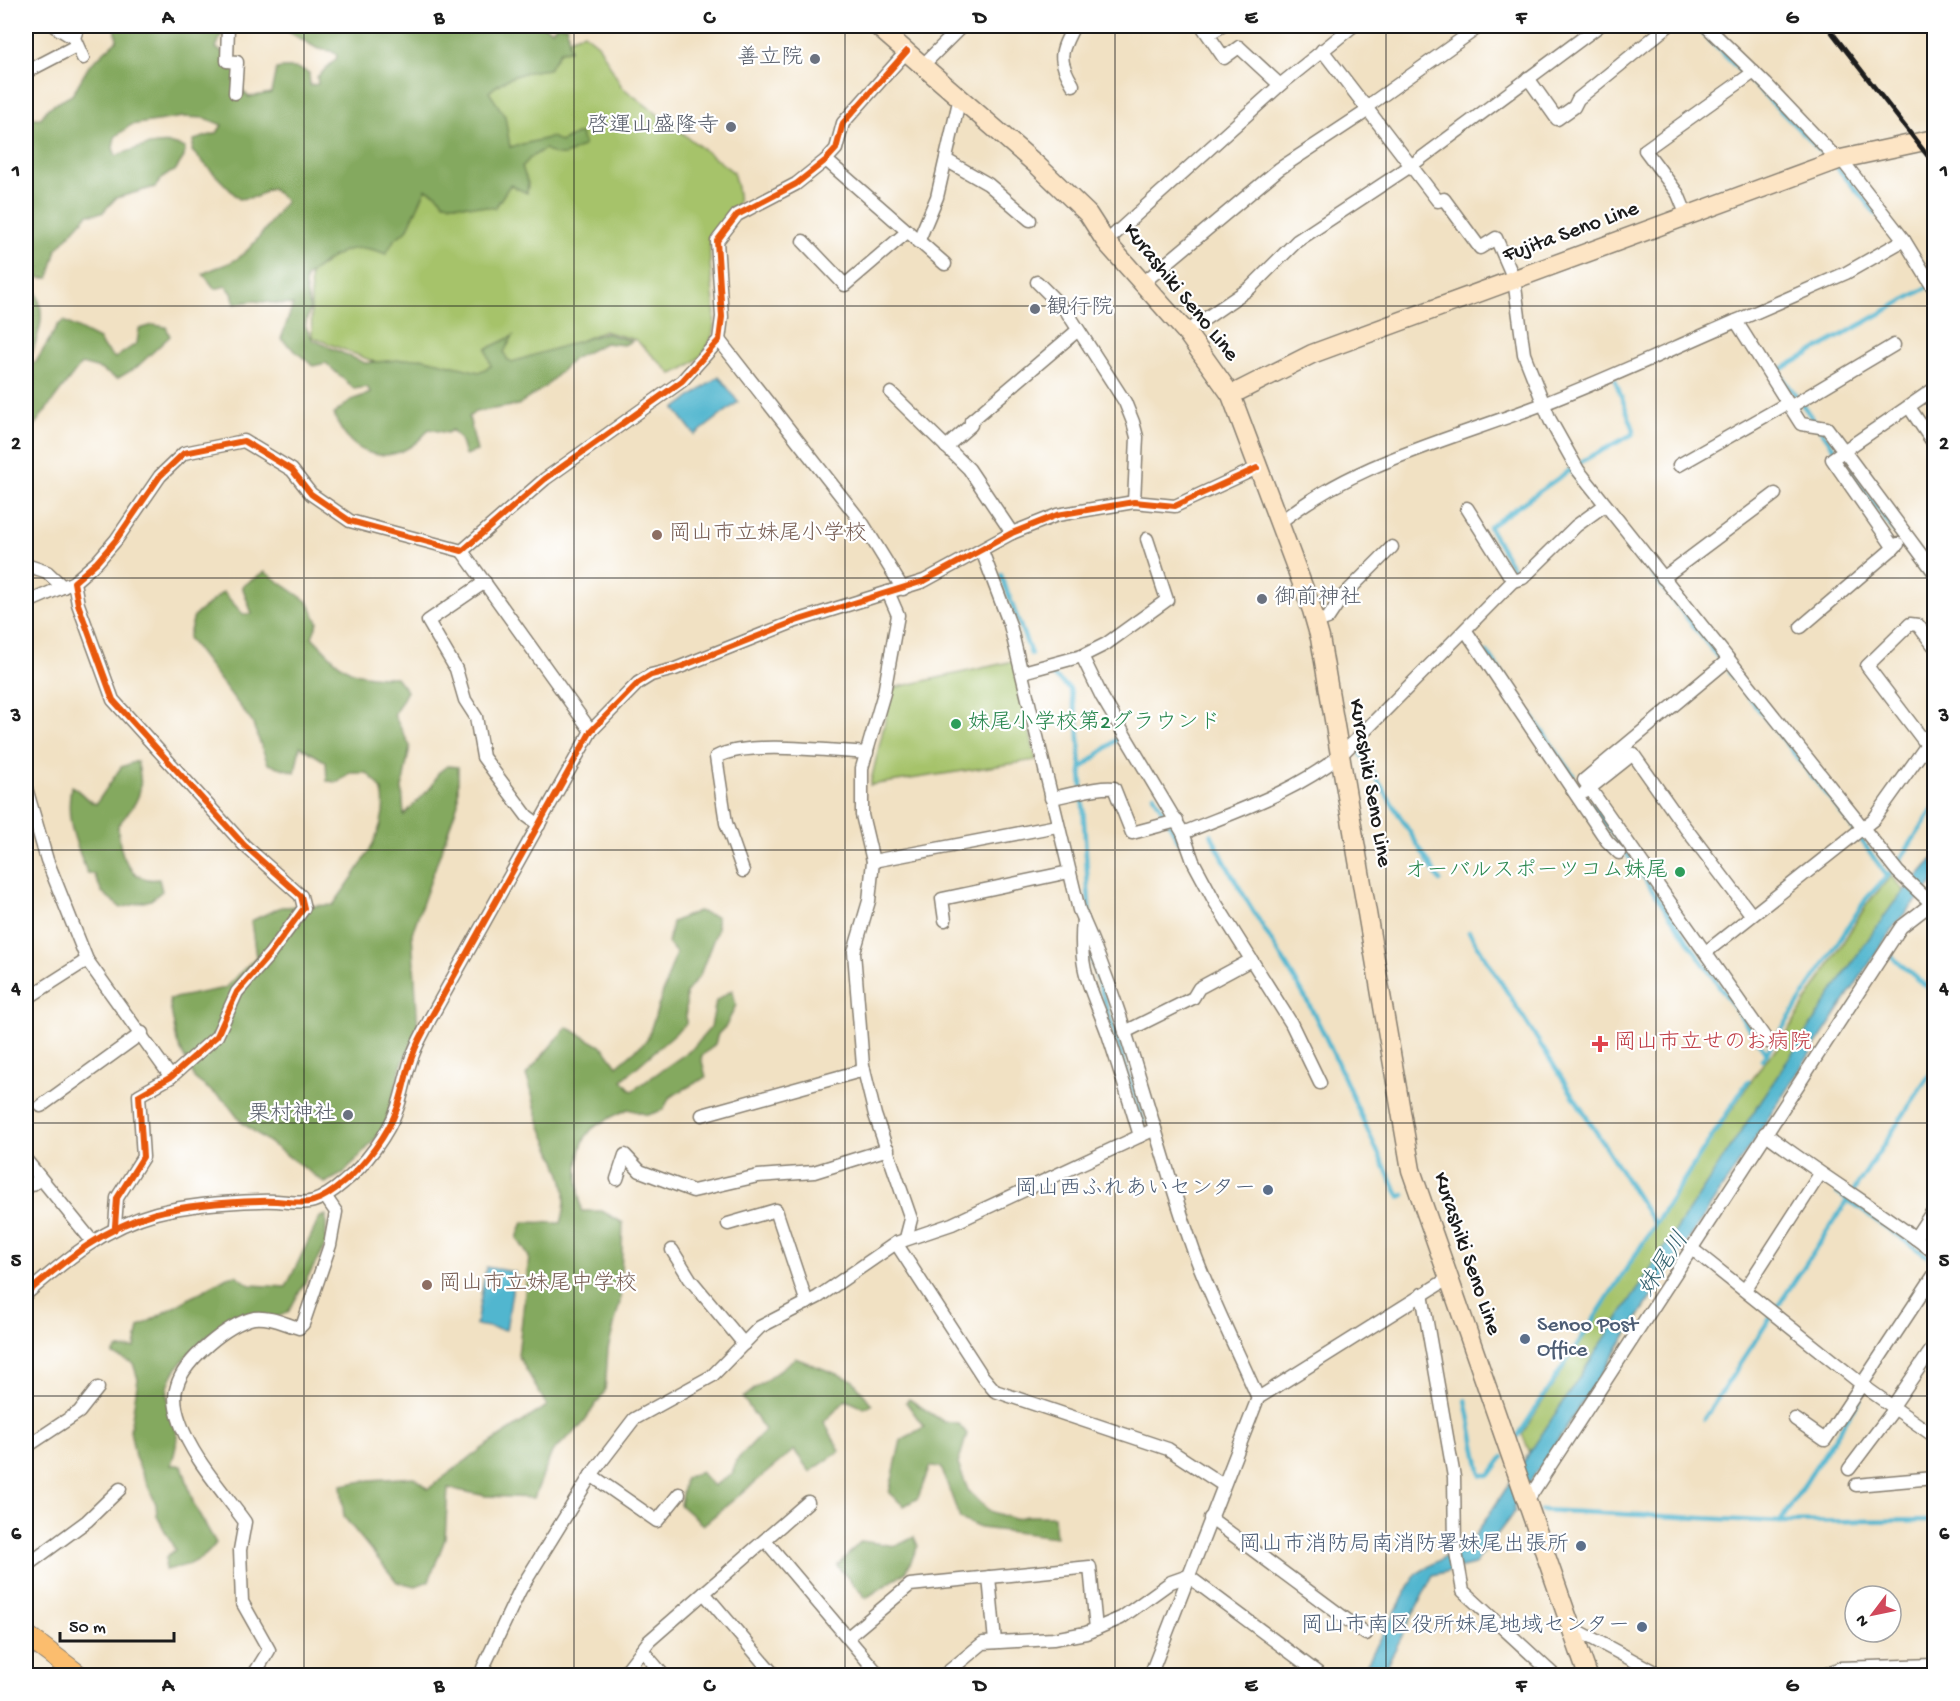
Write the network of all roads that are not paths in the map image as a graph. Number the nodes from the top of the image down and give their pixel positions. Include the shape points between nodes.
1 (54, 26) edge
2 (228, 26) edge
3 (877, 26) edge
4 (962, 26) edge
5 (1074, 26) edge
6 (1222, 26) edge
7 (1353, 26) edge
8 (1480, 26) edge
9 (1599, 26) edge
10 (1668, 26) edge
11 (1706, 26) edge
12 (1205, 30) edge
13 (1465, 30) edge
14 (76, 36) edge
15 (1322, 50) junction
16 (907, 51) junction
17 (83, 58) dead end
18 (923, 65) junction
19 (26, 72) edge
20 (1750, 76) junction
21 (1528, 78) junction
22 (1073, 85) dead end
23 (1280, 85) junction
24 (235, 93) dead end
25 (960, 97) junction
26 (1366, 109) junction
27 (1935, 139) edge
28 (826, 160) junction
29 (946, 160) junction
30 (1835, 162) junction
31 (1412, 165) junction
32 (1688, 216) junction
33 (1030, 220) dead end
34 (907, 232) junction
35 (803, 241) dead end
36 (918, 242) junction
37 (1106, 242) junction
38 (1900, 242) junction
39 (945, 264) dead end
40 (1514, 279) junction
41 (1038, 282) dead end
42 (1143, 283) junction
43 (1935, 289) edge
44 (1736, 321) junction
45 (1078, 330) junction
46 (1186, 332) junction
47 (719, 340) junction
48 (1894, 345) dead end
49 (1935, 389) edge
50 (891, 393) dead end
51 (1231, 395) junction
52 (1794, 403) junction
53 (1544, 404) junction
54 (1909, 407) junction
55 (1935, 444) edge
56 (946, 447) junction
57 (1839, 453) junction
58 (1679, 465) dead end
59 (1257, 468) junction
60 (1775, 494) dead end
61 (1134, 502) junction
62 (1467, 508) dead end
63 (1600, 508) junction
64 (1278, 524) junction
65 (1012, 533) junction
66 (1147, 539) dead end
67 (1901, 542) junction
68 (1392, 547) dead end
69 (462, 551) junction
70 (982, 551) junction
71 (26, 565) edge
72 (1935, 572) edge
73 (1663, 578) junction
74 (1513, 581) junction
75 (485, 582) junction
76 (68, 584) junction
77 (903, 589) junction
78 (888, 592) junction
79 (26, 603) edge
80 (1316, 622) junction
81 (1801, 627) dead end
82 (1466, 631) junction
83 (1935, 646) edge
84 (1082, 656) junction
85 (1728, 660) junction
86 (1023, 672) junction
87 (591, 731) junction
88 (1931, 740) edge
89 (867, 753) junction
90 (1341, 755) junction
91 (1587, 784) junction
92 (26, 788) edge
93 (1575, 793) junction
94 (1051, 798) junction
95 (1172, 823) junction
96 (539, 825) junction
97 (30, 826) edge
98 (1058, 826) junction
99 (1859, 831) junction
100 (1183, 833) junction
101 (1614, 837) junction
102 (1619, 853) dead end
103 (873, 861) junction
104 (743, 871) dead end
105 (1069, 872) junction
106 (1930, 902) edge
107 (1751, 914) junction
108 (1083, 919) junction
109 (945, 920) dead end
110 (1706, 952) junction
111 (87, 960) junction
112 (1251, 960) junction
113 (26, 999) edge
114 (1125, 1032) junction
115 (142, 1033) junction
116 (1768, 1042) dead end
117 (864, 1070) junction
118 (171, 1077) junction
119 (1320, 1083) dead end
120 (41, 1106) dead end
121 (702, 1115) dead end
122 (1155, 1129) junction
123 (1765, 1133) junction
124 (1140, 1136) junction
125 (888, 1149) junction
126 (26, 1160) edge
127 (1820, 1174) junction
128 (41, 1179) junction
129 (617, 1179) dead end
130 (26, 1188) edge
131 (325, 1196) junction
132 (1935, 1209) edge
133 (728, 1224) dead end
134 (115, 1227) junction
135 (1916, 1238) junction
136 (901, 1240) junction
137 (92, 1241) junction
138 (1691, 1248) junction
139 (672, 1250) dead end
140 (1935, 1252) edge
141 (1935, 1275) edge
142 (1449, 1278) junction
143 (1744, 1290) junction
144 (26, 1293) edge
145 (1422, 1294) junction
146 (807, 1303) junction
147 (744, 1344) junction
148 (1935, 1346) edge
149 (1862, 1384) junction
150 (98, 1388) dead end
151 (1258, 1398) junction
152 (1894, 1407) junction
153 (1795, 1419) dead end
154 (1935, 1436) edge
155 (26, 1447) edge
156 (1850, 1469) dead end
157 (591, 1475) junction
158 (1935, 1478) edge
159 (1223, 1485) junction
160 (1856, 1485) dead end
161 (120, 1489) dead end
162 (679, 1494) dead end
163 (1525, 1498) junction
164 (808, 1502) dead end
165 (1210, 1518) junction
166 (765, 1540) junction
167 (26, 1566) edge
168 (1188, 1576) junction
169 (989, 1577) junction
170 (704, 1593) junction
171 (1571, 1627) junction
172 (1096, 1629) junction
173 (1366, 1634) dead end
174 (26, 1635) edge
175 (848, 1637) junction
176 (995, 1642) junction
177 (642, 1650) junction
178 (1935, 1665) edge
179 (1318, 1673) dead end
180 (81, 1676) edge
181 (253, 1676) edge
182 (487, 1676) edge
183 (622, 1676) edge
184 (664, 1676) edge
185 (775, 1676) edge
186 (880, 1676) edge
187 (943, 1676) edge
188 (1150, 1676) edge
189 (1556, 1676) edge
190 (1588, 1676) edge
191 (1662, 1676) edge
192 (1822, 1676) edge

1 - 14 street
2 - 24 street via 226,62 237,62
3 - 16 main road, Kurashiki Seno Line
4 - 18 street
5 - 22 street via 1063,46 1061,61
6 - 12 street
7 - 15 street
8 - 13 street
9 - 21 street
10 - 21 street via 1557,119
11 - 20 street
12 - 23 street via 1224,58 1239,47
13 - 26 street
14 - 17 street
14 - 19 street
15 - 23 street
15 - 26 street
16 - 18 main road, Kurashiki Seno Line
16 - 28 street via 843,123 836,149
18 - 25 main road, Kurashiki Seno Line
20 - 30 street
20 - 32 street via 1645,150 1678,194
21 - 31 street
23 - 37 street
25 - 29 street
25 - 37 main road, Kurashiki Seno Line via 1088,214
26 - 31 street
26 - 42 street via 1279,169
27 - 30 main road, Fujita Seno Line
28 - 34 street
28 - 47 street via 796,184 737,215 723,230 717,241 722,317
29 - 33 street via 988,184
29 - 36 street via 937,197
30 - 32 main road, Fujita Seno Line
30 - 38 street
31 - 40 street via 1438,201 1444,199 1480,248 1496,238
31 - 46 street via 1297,241 1250,288
32 - 40 main road, Fujita Seno Line
34 - 35 street via 845,285
34 - 36 street
36 - 39 street
37 - 42 main road, Kurashiki Seno Line
38 - 43 street
38 - 44 street via 1846,273
40 - 51 main road, Fujita Seno Line via 1312,354
40 - 53 street via 1524,354
41 - 45 street via 1067,312
42 - 46 main road, Kurashiki Seno Line
44 - 52 street
44 - 53 street
45 - 56 street via 970,421 971,425
45 - 61 street via 1134,422
46 - 51 main road, Kurashiki Seno Line
47 - 69 street via 682,381 545,479
47 - 77 street via 862,524
48 - 52 street
49 - 54 street
50 - 56 street
51 - 59 main road, Kurashiki Seno Line
52 - 57 street via 1801,424 1827,428
52 - 58 street
53 - 63 street
53 - 64 street via 1334,485
54 - 55 street
54 - 57 street
56 - 65 street via 969,469
57 - 67 street
57 - 67 street via 1832,459
59 - 61 street via 1175,506
59 - 64 main road, Kurashiki Seno Line
60 - 73 street
61 - 65 street via 1057,515
62 - 74 street
63 - 73 street
63 - 74 street via 1523,578
64 - 80 main road, Kurashiki Seno Line
65 - 70 street
66 - 84 street via 1167,600 1106,644
67 - 72 street
67 - 81 street
68 - 80 street via 1342,597 1328,618
69 - 75 street
69 - 76 street via 350,521 311,494 292,470 244,441 184,453 160,476 98,562
70 - 77 street
70 - 86 street
71 - 76 street
73 - 85 street
74 - 82 street
75 - 87 street
75 - 96 street via 428,621 456,669 465,700 476,717 483,757 527,816
76 - 79 street
76 - 118 street via 113,700 244,845 301,896 304,908 237,992 217,1036
77 - 78 street
78 - 87 street via 796,621 651,675 627,692
78 - 89 street via 898,615 895,639
80 - 90 main road, Kurashiki Seno Line
82 - 90 street
82 - 93 street
83 - 88 street via 1918,625 1910,624 1867,666
84 - 86 street
84 - 95 street
85 - 91 street
85 - 99 street
86 - 94 street
87 - 96 street
88 - 99 street via 1875,819
89 - 103 street via 862,768 862,815
89 - 104 street via 781,748 727,751 716,757 726,824
90 - 100 street via 1290,790
90 - 142 main road, Kurashiki Seno Line via 1411,1170
91 - 93 street
91 - 101 street
91 - 107 street via 1633,754
92 - 97 street
93 - 101 street
94 - 95 street via 1114,788 1132,833
94 - 98 street
95 - 100 street
96 - 131 street via 426,1027 385,1133 345,1182
97 - 111 street
98 - 103 street
98 - 105 street
99 - 106 street
99 - 107 street
100 - 112 street via 1193,861
101 - 102 street
101 - 110 street
103 - 117 street via 869,901 854,952
105 - 108 street
105 - 109 street via 942,899
106 - 123 street via 1901,927
107 - 110 street
108 - 114 street
108 - 124 street via 1083,973
110 - 116 street
111 - 113 street
111 - 115 street
112 - 114 street via 1199,988 1193,998
112 - 119 street via 1291,1023
114 - 122 street
115 - 118 street
115 - 120 street
117 - 121 street
117 - 125 street
118 - 134 street via 139,1095 143,1157 117,1198
122 - 124 street
122 - 151 street via 1194,1253
123 - 127 street
123 - 138 street
124 - 136 street via 952,1224
125 - 129 street via 814,1172 758,1176 693,1191 640,1171 625,1155
125 - 136 street via 911,1219
126 - 128 street
127 - 135 street
127 - 143 street
128 - 130 street
128 - 137 street
131 - 134 street via 302,1204 244,1202 158,1212
131 - 181 street via 336,1212 330,1245 303,1324 299,1328 255,1318 227,1330 183,1374 175,1394 186,1438 245,1522 240,1550 242,1602 269,1650
132 - 135 street
133 - 146 street via 776,1210
134 - 137 street
135 - 140 street
136 - 146 street
136 - 159 street via 995,1391 1168,1449
137 - 144 street
138 - 143 street
138 - 163 street
139 - 147 street via 690,1279
141 - 149 street
142 - 145 street
142 - 163 main road, Kurashiki Seno Line
143 - 149 street
145 - 151 street
145 - 189 street via 1454,1477 1455,1547 1463,1591
146 - 147 street via 760,1327
147 - 157 street via 712,1376 634,1419
148 - 152 street
149 - 152 street
149 - 153 street via 1825,1440
150 - 155 street via 79,1412
151 - 159 street
152 - 154 street
152 - 156 street
157 - 162 street via 657,1521
157 - 182 street via 515,1600 483,1668
158 - 160 street
159 - 165 street
161 - 167 street via 87,1521
163 - 171 main road, Kurashiki Seno Line
164 - 166 street
165 - 168 street
165 - 173 street
166 - 170 street
166 - 175 street
168 - 172 street via 1171,1582 1121,1618
168 - 179 street
168 - 188 street
169 - 172 street via 1089,1567
169 - 175 street via 910,1585
169 - 176 street
170 - 177 street
170 - 185 street
171 - 190 main road, Kurashiki Seno Line
171 - 191 street
172 - 176 street via 1053,1639
174 - 180 main road
175 - 186 street
176 - 187 street via 983,1642
177 - 183 street
177 - 184 street
178 - 192 street via 1840,1668

